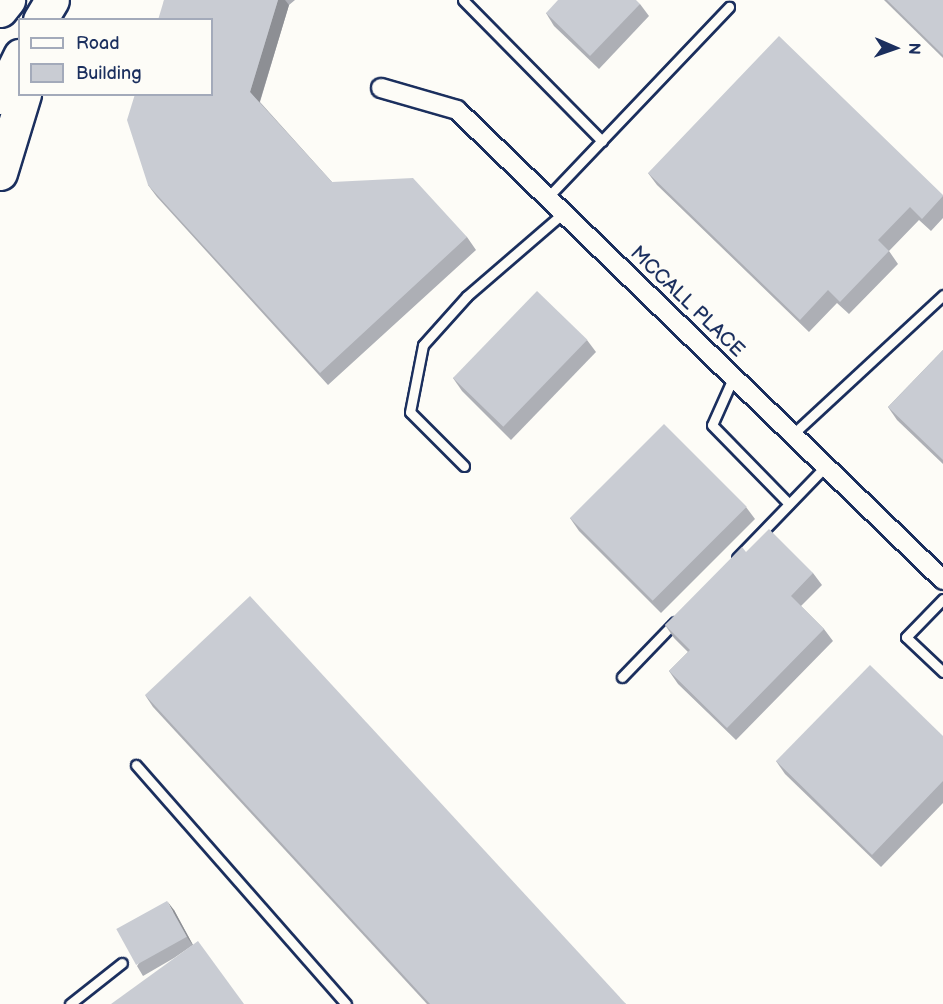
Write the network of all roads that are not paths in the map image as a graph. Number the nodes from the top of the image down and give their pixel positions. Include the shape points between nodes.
1 (8, 0) edge
2 (52, 0) edge
3 (71, 0) edge
4 (463, 0) edge
5 (729, 8) dead end
6 (0, 10) edge
7 (41, 18) edge
8 (62, 18) edge
9 (18, 60) edge
10 (381, 88) dead end
11 (23, 96) edge
12 (0, 98) edge
13 (602, 141) junction
14 (0, 173) edge
15 (547, 198) junction
16 (563, 213) junction
17 (943, 295) edge
18 (733, 378) junction
19 (792, 435) junction
20 (464, 466) dead end
21 (825, 467) junction
22 (789, 504) junction
23 (733, 562) edge
24 (943, 580) edge
25 (943, 599) edge
26 (686, 611) edge
27 (943, 672) edge
28 (622, 677) dead end
29 (136, 765) dead end
30 (122, 963) dead end
31 (70, 1004) edge
32 (346, 1004) edge

1 - 6 highway
2 - 7 highway
3 - 8 highway
4 - 13 lane
5 - 13 lane
9 - 12 highway
10 - 15 street, MCCALL PLACE via 457,110
11 - 14 highway
13 - 15 lane
15 - 16 street, MCCALL PLACE
16 - 18 street, MCCALL PLACE
16 - 20 lane via 468,296 423,345 410,412
17 - 19 lane
18 - 19 street, MCCALL PLACE
18 - 22 lane via 712,425
19 - 21 street, MCCALL PLACE
21 - 22 lane
21 - 24 street, MCCALL PLACE
22 - 23 lane
25 - 27 lane via 906,637
26 - 28 lane
29 - 32 lane
30 - 31 lane

